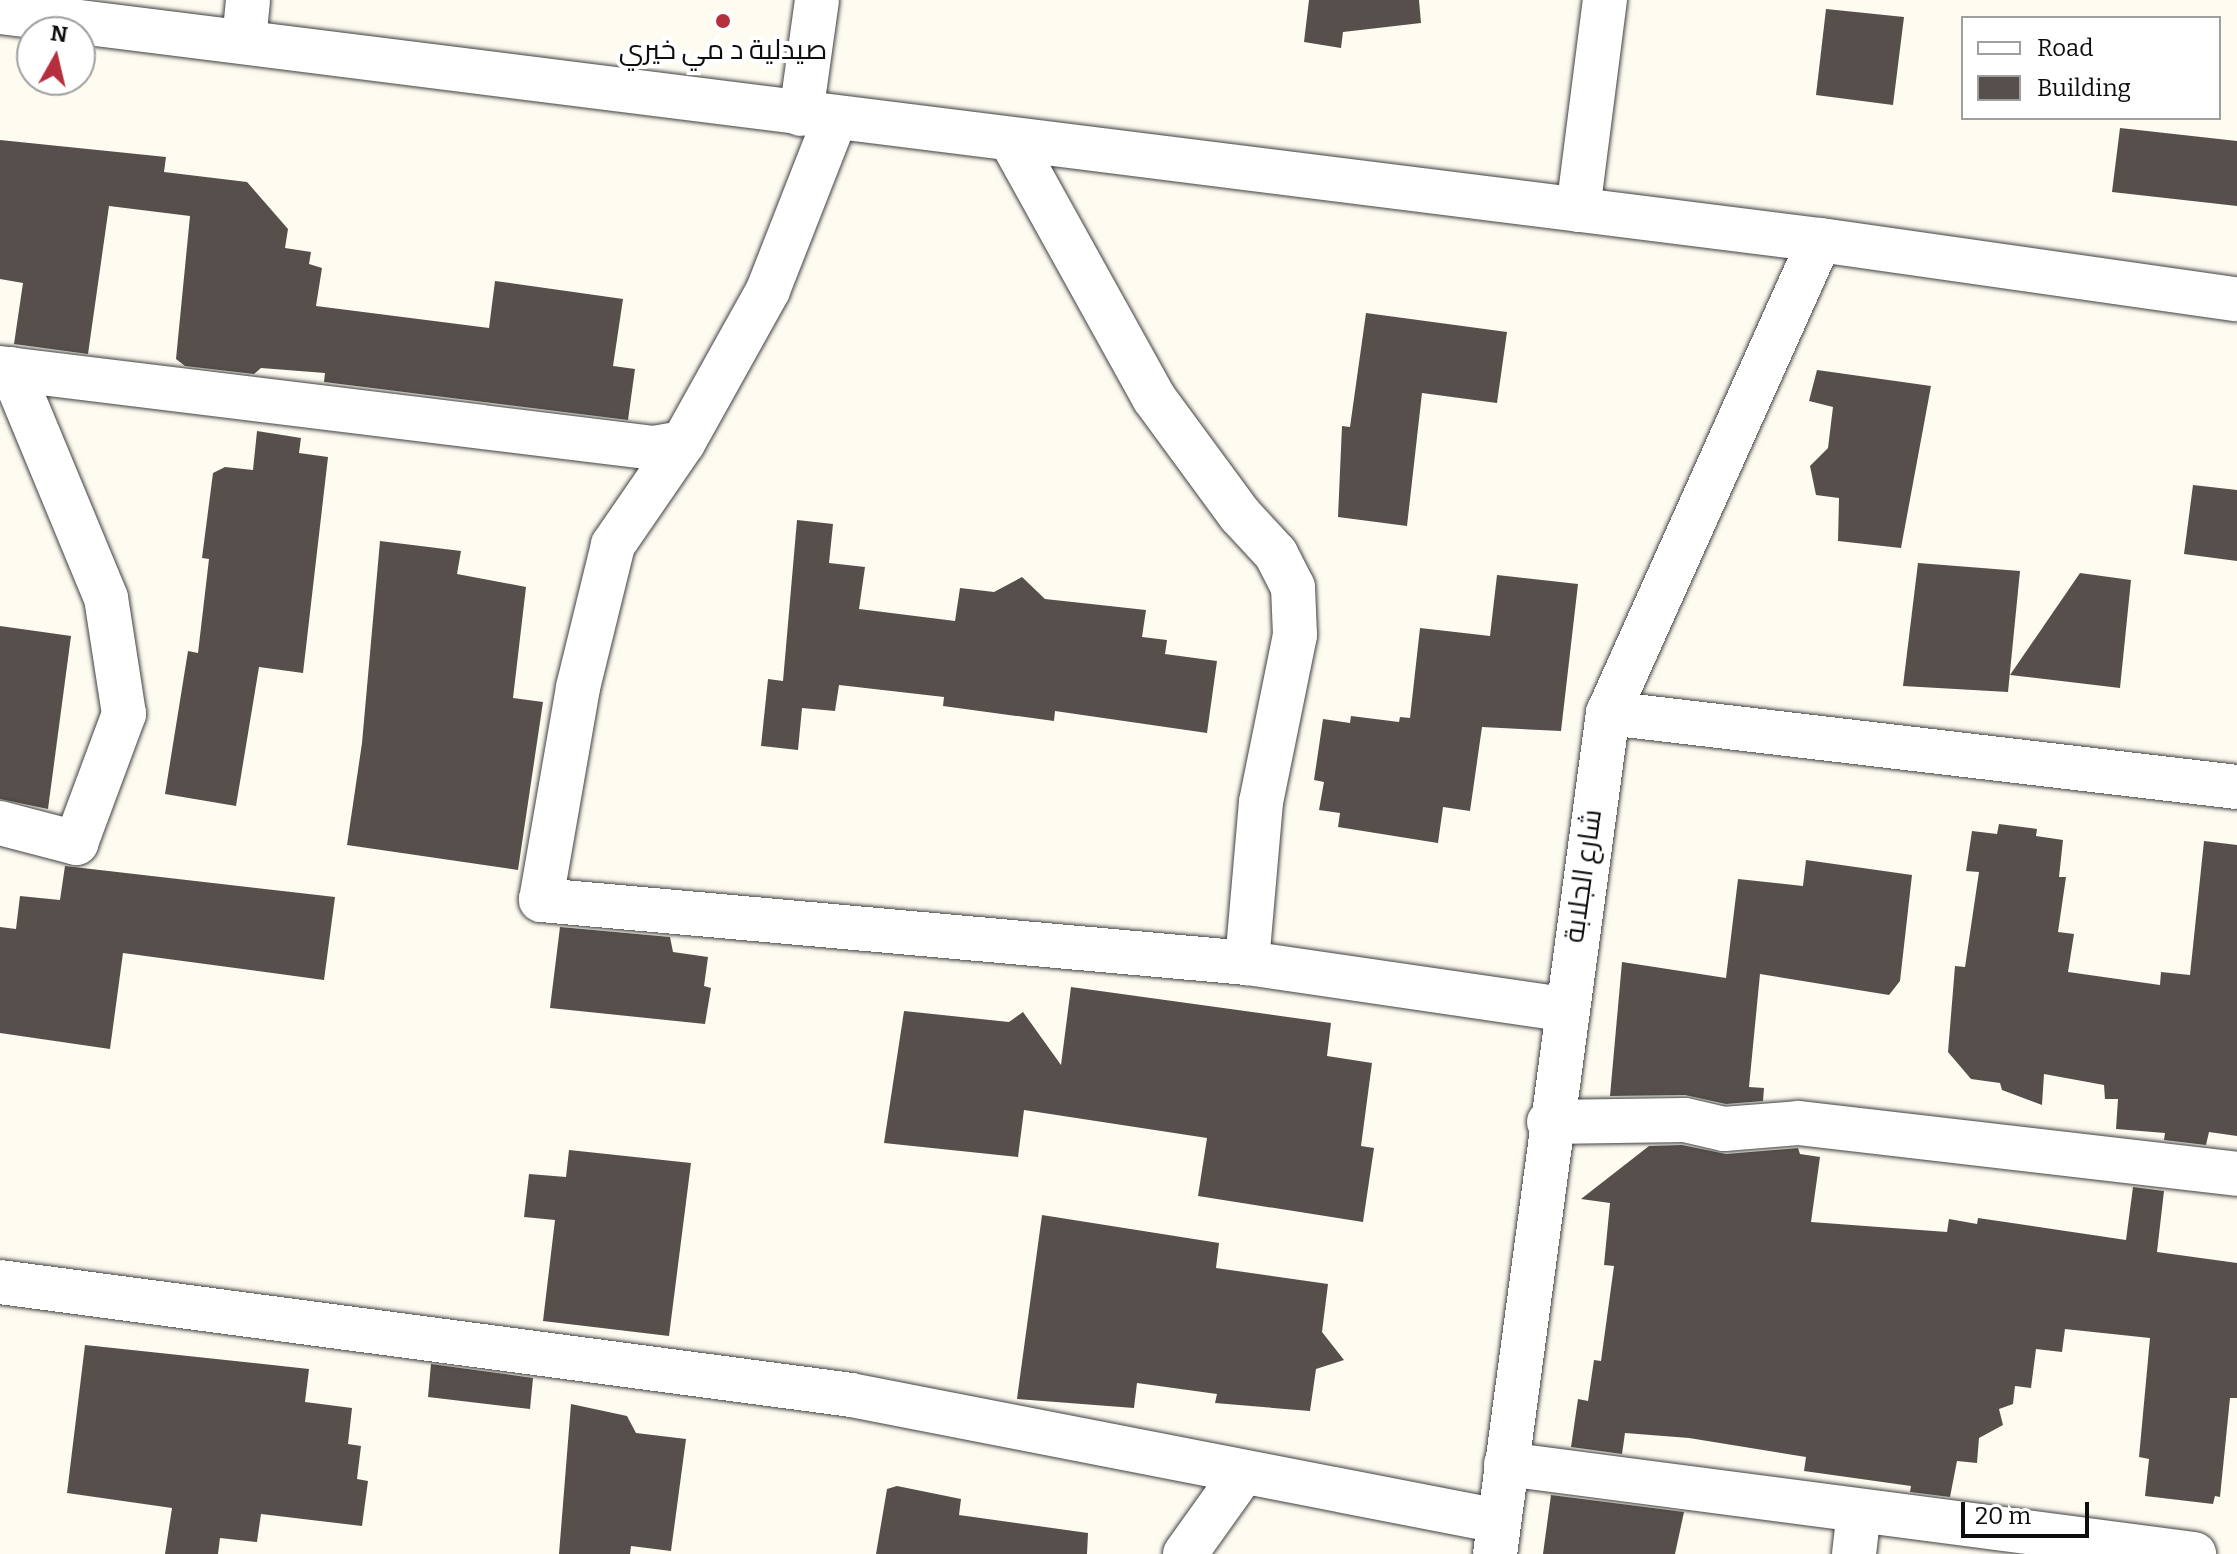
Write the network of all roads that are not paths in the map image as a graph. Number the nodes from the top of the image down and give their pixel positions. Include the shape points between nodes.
1 (817, 0) edge
2 (1605, 0) edge
3 (0, 12) edge
4 (246, 20) edge
5 (818, 116) junction
6 (1011, 140) junction
7 (1578, 210) junction
8 (1820, 240) junction
9 (2237, 299) edge
10 (6, 369) edge
11 (683, 443) junction
12 (1608, 713) junction
13 (2237, 787) edge
14 (0, 823) edge
15 (1247, 963) junction
16 (1564, 1009) junction
17 (1549, 1122) junction
18 (2237, 1174) edge
19 (0, 1282) edge
20 (1506, 1464) junction
21 (1242, 1474) junction
22 (1859, 1511) junction
23 (1496, 1538) edge
24 (1185, 1554) edge
25 (1854, 1554) edge
26 (2194, 1554) edge

1 - 5 street
2 - 7 street
3 - 4 street
4 - 5 street
5 - 6 street
5 - 11 street via 768,290
6 - 7 street
6 - 15 street via 1154,398 1240,515 1276,554 1293,587 1295,635 1261,802
7 - 8 street
8 - 9 street
8 - 12 street, شارع الجلابة
10 - 11 street via 654,448
10 - 14 street via 106,598 124,714 76,843
11 - 15 street via 613,545 578,688 541,900
12 - 13 street
12 - 16 street, شارع الجلابة
15 - 16 street
16 - 17 street, شارع الجلابة
17 - 18 street via 1685,1120 1724,1129 1798,1123
17 - 20 street, شارع الجلابة
19 - 21 street via 851,1395
20 - 22 street
20 - 23 street, شارع الجلابة
21 - 23 street
21 - 24 street
22 - 25 street
22 - 26 street

